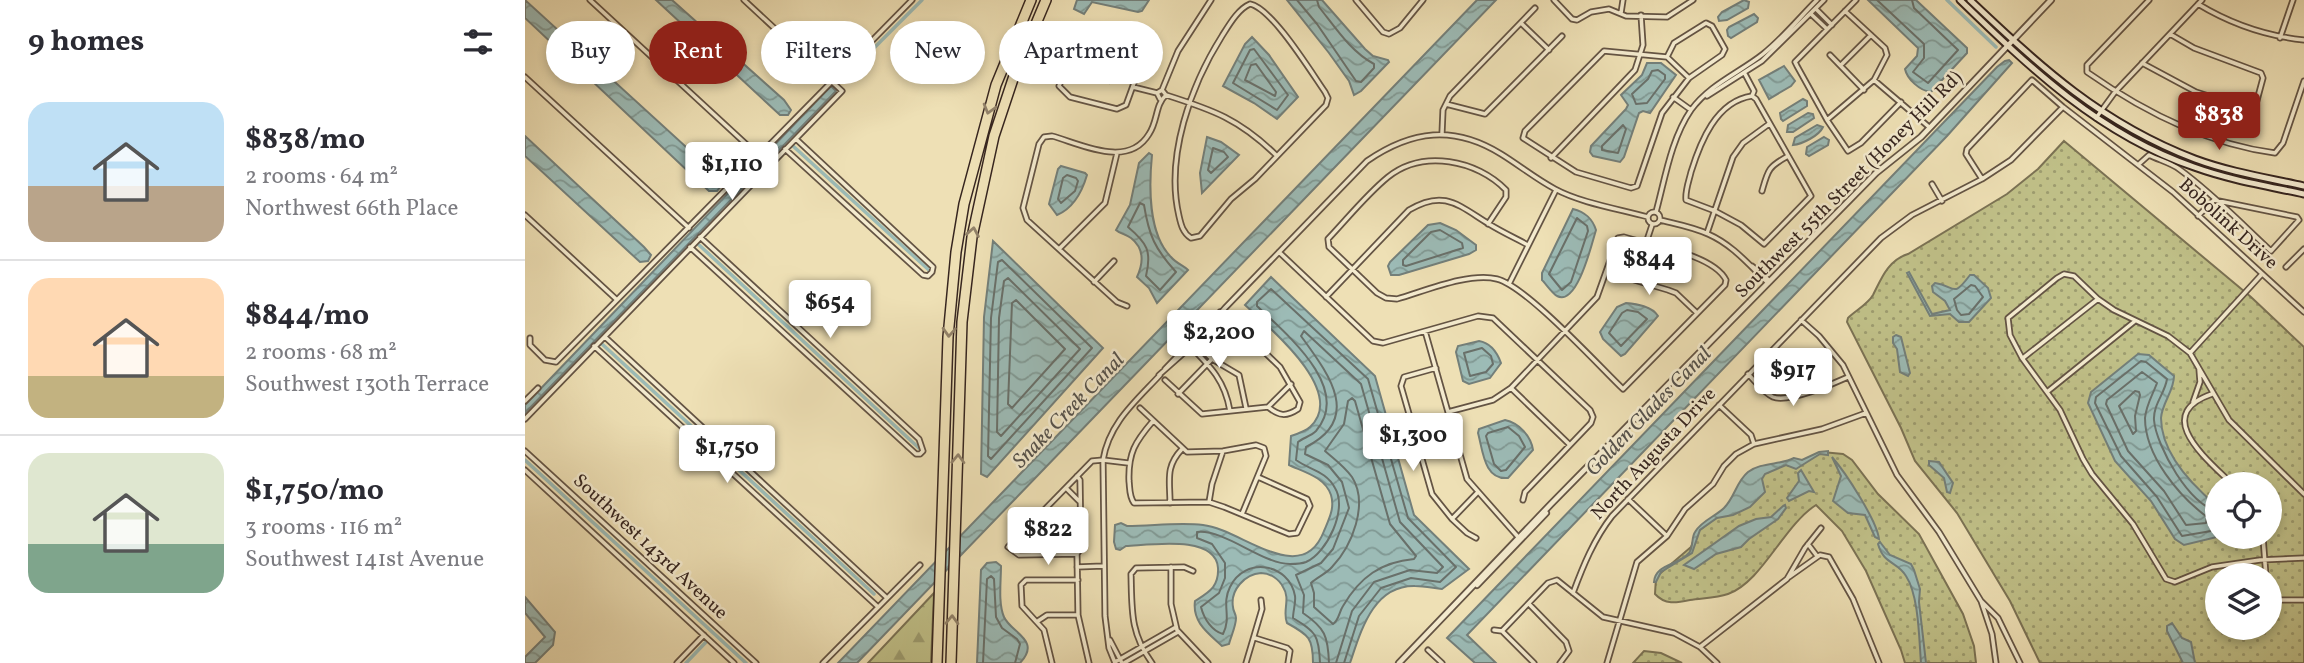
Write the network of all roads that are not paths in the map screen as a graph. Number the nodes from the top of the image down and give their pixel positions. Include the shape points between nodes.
1 (590, 0) edge
2 (744, 0) edge
3 (912, 0) edge
4 (1031, 0) edge
5 (1046, 0) edge
6 (1211, 0) edge
7 (1356, 0) edge
8 (1423, 0) edge
9 (1554, 0) edge
10 (1623, 0) edge
11 (1693, 0) edge
12 (1817, 0) edge
13 (1823, 0) edge
14 (1856, 0) edge
15 (1960, 0) edge
16 (1970, 0) edge
17 (2051, 0) edge
18 (2149, 0) edge
19 (2293, 0) edge
20 (2200, 2) edge
21 (1814, 7) junction
22 (1535, 8) dead end
23 (1809, 11) junction
24 (1845, 11) junction
25 (1621, 13) junction
26 (1641, 15) junction
27 (767, 21) edge
28 (1521, 23) junction
29 (1832, 24) junction
30 (1827, 29) junction
31 (2170, 34) junction
32 (1871, 35) junction
33 (876, 36) edge
34 (1562, 36) dead end
35 (2280, 38) junction
36 (2013, 40) junction
37 (2304, 40) edge
38 (2007, 46) junction
39 (1549, 50) junction
40 (1642, 53) junction
41 (1830, 55) dead end
42 (1667, 57) junction
43 (2142, 63) junction
44 (1841, 65) junction
45 (1745, 74) dead end
46 (525, 77) edge
47 (1689, 78) junction
48 (1874, 80) junction
49 (2304, 81) edge
50 (829, 84) edge
51 (835, 84) edge
52 (1133, 87) junction
53 (1162, 90) junction
54 (1864, 90) junction
55 (2115, 92) junction
56 (1157, 93) junction
57 (1166, 95) junction
58 (1752, 96) junction
59 (1673, 97) junction
60 (1160, 99) junction
61 (1901, 102) junction
62 (1190, 103) junction
63 (1446, 104) junction
64 (2063, 107) junction
65 (1691, 110) junction
66 (2101, 111) junction
67 (2096, 118) junction
68 (1827, 120) junction
69 (1769, 124) junction
70 (1929, 127) junction
71 (1442, 133) junction
72 (795, 138) junction
73 (785, 149) junction
74 (1117, 153) junction
75 (759, 156) junction
76 (1277, 156) junction
77 (1788, 156) junction
78 (1551, 158) junction
79 (2138, 164) junction
80 (1982, 179) junction
81 (1931, 184) dead end
82 (2304, 186) edge
83 (1556, 190) junction
84 (1762, 191) dead end
85 (2304, 194) edge
86 (2214, 200) junction
87 (1942, 201) junction
88 (1715, 211) junction
89 (1655, 212) junction
90 (525, 215) edge
91 (2198, 216) junction
92 (1648, 217) junction
93 (1660, 220) junction
94 (1488, 224) junction
95 (1652, 225) junction
96 (689, 228) junction
97 (1707, 233) junction
98 (700, 237) junction
99 (1646, 243) junction
100 (1528, 245) junction
101 (690, 247) junction
102 (1059, 249) junction
103 (2304, 249) edge
104 (1279, 252) junction
105 (2300, 255) junction
106 (2304, 260) edge
107 (1114, 261) dead end
108 (2286, 267) dead end
109 (1352, 269) junction
110 (1607, 272) junction
111 (2262, 274) junction
112 (1094, 282) junction
113 (1769, 282) junction
114 (1509, 284) junction
115 (1326, 297) junction
116 (617, 299) junction
117 (2098, 299) junction
118 (1127, 306) dead end
119 (2304, 312) edge
120 (1697, 313) junction
121 (1227, 316) dead end
122 (1801, 320) junction
123 (2135, 321) junction
124 (1241, 329) junction
125 (1425, 331) junction
126 (1564, 332) junction
127 (604, 337) junction
128 (530, 338) dead end
129 (1191, 343) junction
130 (594, 346) junction
131 (2190, 353) junction
132 (2022, 358) junction
133 (1212, 359) junction
134 (1537, 360) junction
135 (1207, 364) junction
136 (2199, 366) junction
137 (1436, 368) junction
138 (1748, 374) junction
139 (1848, 377) junction
140 (1165, 380) dead end
141 (1291, 384) junction
142 (538, 388) dead end
143 (1511, 388) junction
144 (2047, 392) junction
145 (1178, 394) junction
146 (2212, 394) junction
147 (525, 401) edge
148 (2193, 402) junction
149 (1719, 405) junction
150 (1268, 407) junction
151 (1140, 408) dead end
152 (1246, 408) junction
153 (1230, 411) junction
154 (1448, 412) junction
155 (1866, 412) junction
156 (525, 419) edge
157 (1153, 421) junction
158 (1754, 443) junction
159 (1570, 445) junction
160 (1182, 449) junction
161 (525, 451) edge
162 (1223, 451) junction
163 (1103, 460) junction
164 (1129, 463) junction
165 (525, 470) edge
166 (2220, 472) edge
167 (1077, 476) junction
168 (1258, 477) junction
169 (1066, 488) junction
170 (1478, 492) junction
171 (2304, 494) edge
172 (1628, 499) junction
173 (1523, 500) dead end
174 (1080, 502) junction
175 (1209, 502) junction
176 (1170, 503) junction
177 (1242, 514) junction
178 (1452, 519) junction
179 (1821, 528) dead end
180 (1667, 536) junction
181 (1476, 538) dead end
182 (1520, 539) junction
183 (1808, 544) junction
184 (2264, 549) edge
185 (1077, 554) junction
186 (1817, 557) junction
187 (2304, 558) edge
188 (2265, 561) junction
189 (920, 565) dead end
190 (1103, 566) junction
191 (1077, 567) junction
192 (1171, 567) junction
193 (1192, 571) dead end
194 (1787, 579) junction
195 (1078, 580) junction
196 (1573, 593) junction
197 (886, 597) junction
198 (1261, 600) dead end
199 (2282, 600) edge
200 (2304, 600) edge
201 (1981, 601) junction
202 (1529, 604) junction
203 (877, 606) junction
204 (1078, 615) junction
205 (1619, 620) junction
206 (1038, 621) junction
207 (1177, 629) junction
208 (1494, 630) dead end
209 (1502, 631) junction
210 (705, 635) junction
211 (1108, 638) junction
212 (1255, 638) junction
213 (1700, 647) junction
214 (1142, 649) junction
215 (1428, 650) dead end
216 (1122, 662) edge
217 (1564, 662) edge
218 (677, 663) edge
219 (734, 663) edge
220 (756, 663) edge
221 (823, 663) edge
222 (937, 663) edge
223 (951, 663) edge
224 (1052, 663) edge
225 (1089, 663) edge
226 (1115, 663) edge
227 (1152, 663) edge
228 (1208, 663) edge
229 (1246, 663) edge
230 (1288, 663) edge
231 (1399, 663) edge
232 (1441, 663) edge
233 (1534, 663) edge
234 (1607, 663) edge
235 (1717, 663) edge
236 (1879, 663) edge
237 (1996, 663) edge
238 (2020, 663) edge

1 - 75 street
2 - 27 street
3 - 33 street
4 -> 222 highway via 996,85 964,204 950,311
223 -> 5 highway via 962,322 972,237 995,136
6 - 53 street via 1178,51
7 - 8 street via 1389,34 1400,28
9 - 25 street via 1577,20 1600,9
10 - 25 street
11 - 26 street via 1667,17
12 - 21 street
13 - 21 street
14 - 24 street
15 - 38 main road
16 - 36 main road
17 - 36 street, Southwest 55th Street (Honey Hill Rd)
18 - 55 street via 2086,68
19 - 35 street
20 - 31 street
20 - 35 street via 2223,19
21 - 23 street
21 - 29 street
22 - 28 street
23 - 30 street
23 - 65 street via 1763,55 1725,78
24 - 29 street
24 - 32 street
25 - 26 street
26 - 40 street
28 - 39 street
28 - 63 street
29 - 30 street
30 - 68 street via 1795,62
31 - 43 street
31 - 43 street via 2261,73 2256,104 2246,108 2196,92
32 - 44 street
32 - 48 street via 1887,55
34 - 39 street
35 - 37 street
36 - 38 street, Southwest 55th Street (Honey Hill Rd)
36 - 66 main road
38 - 67 main road
38 - 70 street, Southwest 55th Street (Honey Hill Rd)
39 - 63 street via 1485,114
40 - 42 street
40 - 78 street via 1635,70
40 - 78 street via 1604,51 1525,131 1523,138
41 - 44 street
42 - 47 street
42 - 47 street via 1674,43 1706,23 1712,26 1725,52
43 - 55 street
44 - 54 street
45 - 58 street
46 - 96 street
47 - 59 street
48 - 54 street
48 - 61 street
49 - 55 street via 2283,143 2275,153 2202,135
50 - 75 street
51 - 72 street via 842,90
52 - 52 street via 1126,105 1113,109 1063,92 1060,80 1081,32 1094,25 1139,38 1146,51
52 - 56 street
53 - 56 street
53 - 57 street
54 - 68 street
55 - 66 street
56 - 60 street
57 - 60 street
57 - 62 street
58 - 69 street
58 - 88 street via 1723,112 1699,147 1685,200
59 - 65 street
59 - 78 street via 1653,135 1637,186 1576,172
60 - 74 street via 1150,134 1137,147
61 - 68 street via 1848,151
61 - 70 street
62 - 76 street via 1242,125
62 - 76 street via 1174,181 1186,235 1200,236
62 - 76 street via 1227,27 1245,6 1256,5 1288,39 1328,98
63 - 71 street
64 - 79 street, Bobolink Drive
64 - 80 street, North Augusta Drive via 2011,160
64 - 80 street, Bobolink Drive via 2032,80 1967,149
65 - 89 street via 1677,139
66 - 67 street
66 - 82 main road via 2153,141 2197,159
67 - 85 main road via 2148,149 2194,167
69 - 77 street
69 - 88 street via 1743,143 1733,158
70 - 113 street, Southwest 55th Street (Honey Hill Rd) via 1875,173
71 - 83 street via 1478,142
71 - 104 street via 1387,147 1367,161
72 - 73 street
72 - 73 street via 933,267 932,272 923,275
73 - 98 street
74 - 102 street via 1105,203
74 - 102 street via 1052,136 1039,144 1024,216
75 - 96 street
77 - 84 street via 1767,170
77 - 88 street via 1811,196 1764,244
79 - 86 street via 2149,155 2178,169
79 - 91 street, Bobolink Drive
80 - 87 street, North Augusta Drive
81 - 87 street
83 - 92 street
83 - 100 street
86 - 86 street via 2288,214 2299,218 2271,251
86 - 91 street
87 - 122 street, North Augusta Drive via 1912,215 1881,238
88 - 97 street
89 - 92 street
89 - 93 street
90 - 116 street
91 - 111 street, Bobolink Drive
92 - 95 street
93 - 95 street
93 - 97 street
94 - 100 street
94 - 109 street via 1459,204 1425,200 1409,210
94 - 109 street via 1506,190 1479,171 1449,161 1419,163 1389,176 1328,239 1328,247
95 - 99 street
96 - 116 street
97 - 113 street
98 - 101 street
98 - 101 street via 919,439 920,454
99 - 110 street via 1618,238
99 - 120 street via 1700,259 1723,274 1725,285
100 - 114 street
101 - 127 street
102 - 112 street
103 - 105 street
104 - 115 street
104 - 129 street
105 - 106 street
105 - 108 street
107 - 112 street
109 - 114 street via 1386,298 1477,278 1497,278
109 - 115 street
110 - 120 street via 1676,293
110 - 126 street via 1597,297
111 - 119 street, Bobolink Drive
111 - 131 street
112 - 118 street
113 - 182 street, Southwest 55th Street (Honey Hill Rd)
114 - 126 street
115 - 125 street via 1373,341 1383,344
116 - 128 street via 557,362 550,362 530,345
117 - 123 street
117 - 132 street
117 - 132 street via 2074,276 2064,274 2015,311 2008,322
120 - 126 street via 1623,389
121 - 124 street
122 - 138 street, North Augusta Drive
122 - 139 street via 1832,350
123 - 131 street via 2168,336
123 - 144 street
124 - 133 street
124 - 141 street
125 - 134 street via 1478,316 1490,317
125 - 137 street
126 - 134 street
127 - 130 street
127 - 197 street
129 - 133 street
129 - 135 street
129 - 163 street via 1114,427
130 - 156 street
130 - 203 street
131 - 136 street
132 - 144 street
133 - 135 street
133 - 152 street via 1239,375
134 - 143 street
134 - 159 street via 1593,416
135 - 145 street
135 - 153 street via 1227,391
136 - 146 street
136 - 148 street via 2200,382
137 - 154 street
137 - 178 street via 1408,376 1401,386 1432,494
138 - 139 street via 1769,395 1779,398 1824,388
138 - 149 street, North Augusta Drive
139 - 155 street
140 - 145 street
141 - 150 street
141 - 150 street via 1300,402 1297,409 1284,416
142 - 147 street
143 - 154 street via 1493,400
143 - 159 street
144 - 188 street via 2092,474 2133,524 2166,579 2175,582 2212,567
145 - 153 street via 1198,413
146 - 148 street
146 - 171 street via 2238,431
148 - 166 street via 2184,420 2187,433
149 - 158 street
149 - 172 street, North Augusta Drive
150 - 152 street
151 - 157 street
152 - 153 street
154 - 170 street via 1467,479
155 - 158 street via 1822,429
155 - 201 street via 1897,475
157 - 160 street
157 - 164 street via 1135,445
158 - 180 street via 1724,466
159 - 173 street via 1525,492
160 - 162 street
160 - 176 street via 1169,468
161 - 220 street, Southwest 143rd Avenue
162 - 168 street via 1256,445 1263,448 1266,456
162 - 175 street
163 - 164 street
163 - 167 street via 1092,461
163 - 190 street
164 - 176 street via 1134,503
165 - 210 street, Southwest 143rd Avenue
167 - 169 street
167 - 174 street
168 - 177 street
168 - 177 street via 1309,502 1301,529 1293,534
169 - 174 street
169 - 185 street via 1008,548 1019,555
170 - 178 street
170 - 182 street
172 - 180 street
172 - 196 street, North Augusta Drive via 1599,535
174 - 185 street via 1081,548
175 - 176 street
175 - 177 street
178 - 181 street
179 - 183 street
180 - 205 street via 1637,562
182 - 231 street, Southwest 55th Street (Honey Hill Rd)
183 - 186 street
183 - 194 street
184 - 188 street
185 - 191 street
186 - 194 street
186 - 236 street via 1829,557 1853,599
187 - 188 street
189 - 197 street
190 - 191 street
190 - 211 street
191 - 195 street
192 - 193 street
192 - 207 street via 1171,604
192 - 214 street via 1133,570 1131,574 1132,617
194 - 213 street
195 - 204 street
195 - 206 street via 1026,580 1021,585 1024,610
196 - 202 street via 1557,580 1548,583
196 - 205 street via 1603,617
197 - 203 street
198 - 212 street
199 - 200 street
201 - 237 street
201 - 238 street via 1998,618
202 - 209 street
202 - 217 street via 1566,642 1569,651
203 - 221 street
204 - 206 street via 1048,615
204 - 225 street
205 - 213 street via 1674,633
205 - 234 street
206 - 224 street
207 - 214 street
207 - 228 street
208 - 209 street
209 - 233 street
210 - 218 street
210 - 219 street, Southwest 143rd Avenue
211 - 216 street
211 - 226 street
212 - 229 street
212 - 230 street via 1287,648
213 - 235 street
214 - 216 street
214 - 227 street
215 - 232 street
216 - 226 street

